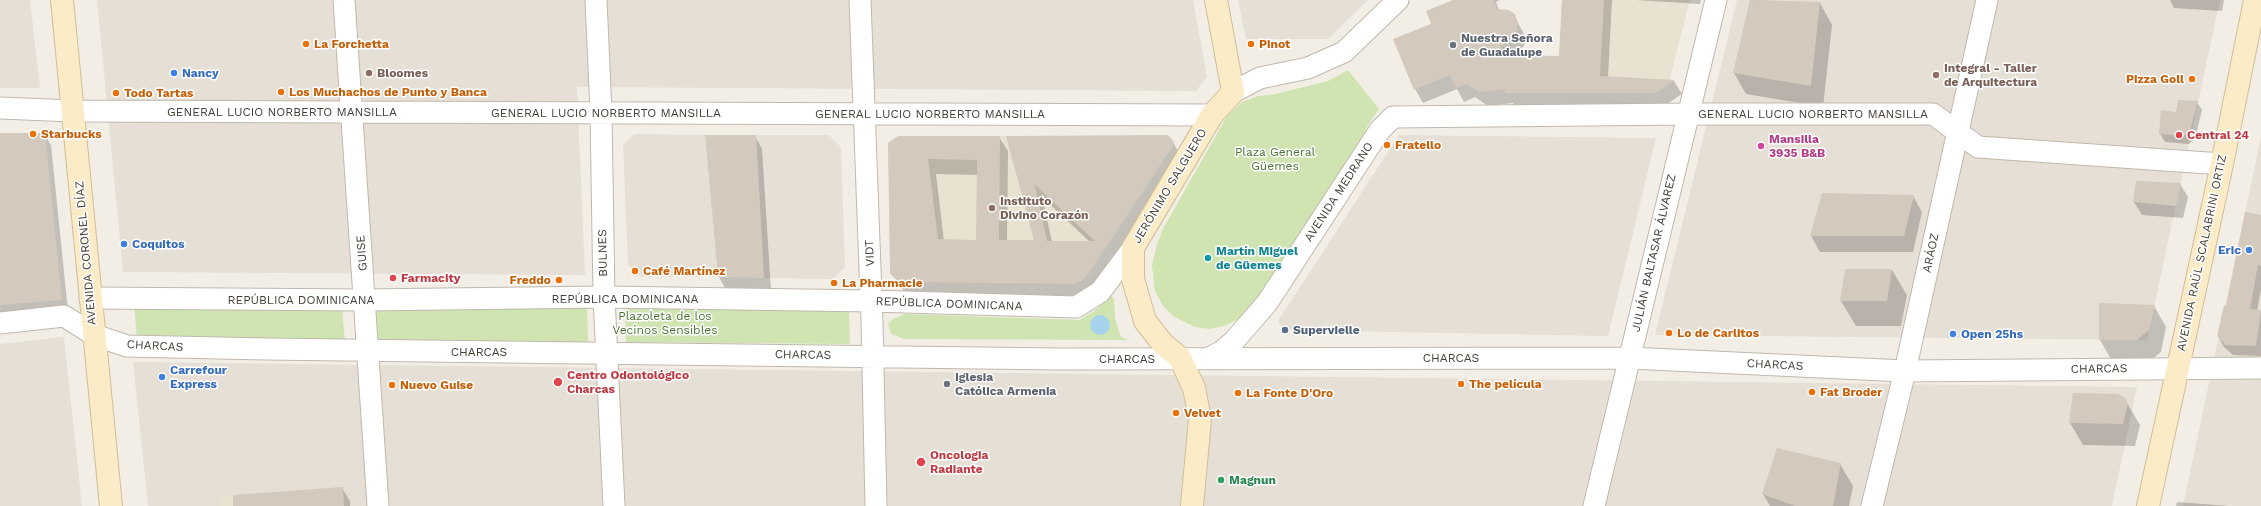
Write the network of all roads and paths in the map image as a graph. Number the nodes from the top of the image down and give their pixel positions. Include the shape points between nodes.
1 (62, 0) edge
2 (344, 0) edge
3 (596, 0) edge
4 (860, 0) edge
5 (1216, 0) edge
6 (1398, 0) edge
7 (1716, 0) edge
8 (1987, 0) edge
9 (2254, 0) edge
10 (1233, 92) junction
11 (0, 108) edge
12 (74, 111) junction
13 (353, 112) junction
14 (601, 112) junction
15 (864, 114) junction
16 (1687, 114) junction
17 (1212, 115) junction
18 (1393, 117) joint
19 (1957, 132) junction
20 (2222, 164) junction
21 (1133, 248) junction
22 (90, 298) junction
23 (604, 298) junction
24 (365, 300) junction
25 (872, 301) junction
26 (0, 323) edge
27 (94, 335) junction
28 (368, 351) junction
29 (606, 352) junction
30 (873, 355) junction
31 (1180, 358) junction
32 (1209, 358) junction
33 (1630, 358) junction
34 (2177, 368) junction
35 (2261, 368) edge
36 (1905, 371) junction
37 (110, 506) edge
38 (378, 506) edge
39 (614, 506) edge
40 (876, 506) edge
41 (1192, 506) edge
42 (1594, 506) edge
43 (1872, 506) edge
44 (2148, 506) edge

1 - 12 main road, AVENIDA CORONEL DÍAZ
2 - 13 street, GUISE
3 - 14 street, BULNES
4 - 15 street, VIDT
5 - 10 main road
6 - 10 street via 1344,52 1308,68 1260,78
7 - 16 street, JULIÁN BALTASAR ÁLVAREZ
8 - 19 street, ARÁOZ
9 - 20 main road, AVENIDA RAÚL SCALABRINI ORTIZ
10 - 17 main road, JERÓNIMO SALGUERO
11 - 12 street, GENERAL LUCIO NORBERTO MANSILLA
12 - 13 street, GENERAL LUCIO NORBERTO MANSILLA
12 - 22 main road, AVENIDA CORONEL DÍAZ
13 - 14 street, GENERAL LUCIO NORBERTO MANSILLA
13 - 24 street, GUISE
14 - 15 street, GENERAL LUCIO NORBERTO MANSILLA
14 - 23 street, BULNES
15 - 17 street, GENERAL LUCIO NORBERTO MANSILLA
15 - 25 street, VIDT
16 - 18 street, GENERAL LUCIO NORBERTO MANSILLA
16 - 19 street, GENERAL LUCIO NORBERTO MANSILLA via 1933,114
16 - 33 street, JULIÁN BALTASAR ÁLVAREZ
17 - 21 main road, JERÓNIMO SALGUERO
18 - 32 street, AVENIDA MEDRANO via 1380,130 1267,303 1234,341
19 - 20 street, GENERAL LUCIO NORBERTO MANSILLA via 1978,147
19 - 36 street, ARÁOZ
20 - 34 main road, AVENIDA RAÚL SCALABRINI ORTIZ
21 - 25 street, REPÚBLICA DOMINICANA via 1100,292 1076,307
21 - 31 main road, JERÓNIMO SALGUERO via 1133,279 1145,321 1163,344
22 - 24 street, REPÚBLICA DOMINICANA
22 - 27 main road, AVENIDA CORONEL DÍAZ
23 - 24 street, REPÚBLICA DOMINICANA
23 - 25 street, REPÚBLICA DOMINICANA
23 - 29 street, BULNES
24 - 28 street, GUISE
25 - 30 street, VIDT
26 - 27 street, CHARCAS via 64,316
27 - 28 street, CHARCAS via 127,346
27 - 37 main road, AVENIDA CORONEL DÍAZ
28 - 29 street, CHARCAS
28 - 38 street, GUISE
29 - 30 street, CHARCAS
29 - 39 street, BULNES
30 - 31 street, CHARCAS via 1060,359
30 - 40 street, VIDT
31 - 32 street, CHARCAS
31 - 41 main road, JERÓNIMO SALGUERO via 1194,388 1200,419
32 - 33 street, CHARCAS
33 - 36 street, CHARCAS
33 - 42 street, JULIÁN BALTASAR ÁLVAREZ
34 - 35 street, CHARCAS
34 - 36 street, CHARCAS
34 - 44 main road, AVENIDA RAÚL SCALABRINI ORTIZ
36 - 43 street, ARÁOZ

